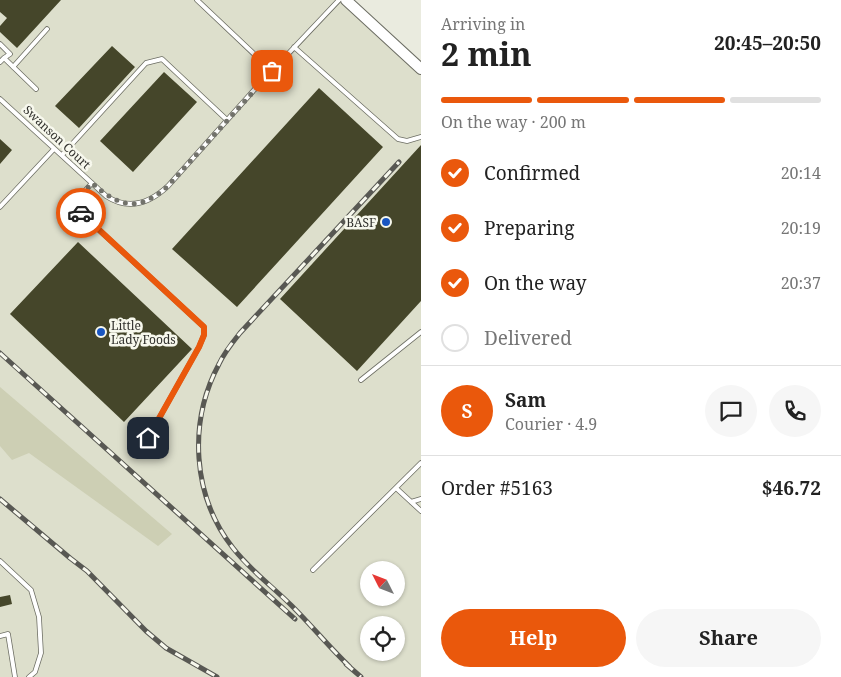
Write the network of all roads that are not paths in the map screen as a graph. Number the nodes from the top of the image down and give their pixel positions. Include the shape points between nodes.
1 (197, 0) edge
2 (338, 0) edge
3 (346, 0) edge
4 (47, 29) dead end
5 (0, 44) edge
6 (294, 47) junction
7 (4, 58) junction
8 (0, 62) edge
9 (13, 67) junction
10 (421, 69) edge
11 (272, 71) junction
12 (36, 89) dead end
13 (0, 99) edge
14 (227, 120) junction
15 (421, 137) edge
16 (54, 149) junction
17 (62, 155) junction
18 (92, 183) junction
19 (0, 207) edge
20 (421, 332) edge
21 (361, 380) dead end
22 (148, 438) dead end
23 (421, 463) edge
24 (396, 488) junction
25 (421, 499) edge
26 (411, 502) junction
27 (421, 511) edge
28 (0, 561) edge
29 (313, 570) dead end
30 (0, 636) edge
31 (15, 677) edge
32 (29, 677) edge

1 - 11 lane
2 - 6 lane, Swanson Court
3 - 10 street
4 - 9 lane
5 - 7 lane via 10,54
6 - 11 lane, Swanson Court
6 - 15 lane via 398,140 407,142
7 - 8 lane
7 - 9 lane
9 - 12 lane
11 - 14 lane, Swanson Court
13 - 16 lane, Swanson Court
14 - 17 lane via 162,60 146,63
14 - 18 lane, Swanson Court via 168,186 152,199 122,203 106,196
16 - 17 lane, Swanson Court
16 - 19 lane
17 - 18 lane, Swanson Court
18 - 22 lane via 72,205 204,327 199,347
20 - 21 lane
23 - 24 lane
24 - 26 lane
24 - 29 lane
25 - 26 lane
26 - 27 lane
28 - 32 lane via 31,590 39,617 41,653
30 - 31 lane via 8,634

